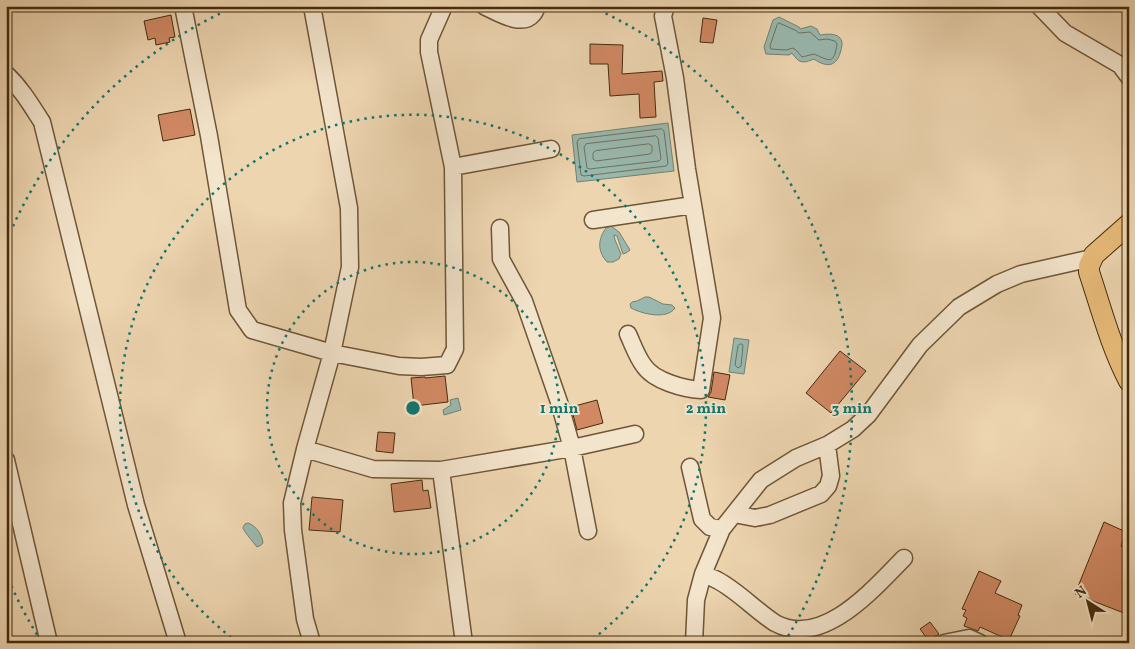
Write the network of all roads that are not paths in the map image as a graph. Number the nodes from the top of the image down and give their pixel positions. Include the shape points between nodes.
1 (183, 6) edge
2 (312, 6) edge
3 (444, 6) edge
4 (484, 6) edge
5 (537, 6) edge
6 (666, 6) edge
7 (1039, 6) edge
8 (6, 74) edge
9 (1129, 77) edge
10 (550, 149) dead end
11 (453, 167) junction
12 (693, 206) junction
13 (593, 220) dead end
14 (1129, 224) edge
15 (500, 228) dead end
16 (1092, 258) junction
17 (628, 334) dead end
18 (332, 353) junction
19 (1129, 382) edge
20 (634, 434) dead end
21 (827, 445) junction
22 (572, 448) junction
23 (305, 449) junction
24 (6, 460) edge
25 (690, 466) dead end
26 (441, 470) junction
27 (734, 514) junction
28 (722, 530) junction
29 (588, 531) dead end
30 (904, 558) dead end
31 (703, 574) junction
32 (49, 643) edge
33 (178, 643) edge
34 (312, 643) edge
35 (464, 643) edge
36 (694, 643) edge
37 (944, 643) edge
38 (980, 643) edge

1 - 18 street via 238,310 252,330
2 - 18 street via 349,208 350,267
3 - 11 street via 429,40 429,52
4 - 5 street via 521,20 533,15
6 - 12 street via 663,16
7 - 9 street via 1065,33 1120,65
8 - 33 street via 42,122 136,505
10 - 11 street
11 - 18 street via 455,349 447,366 399,366
12 - 13 street
12 - 17 street via 712,318 701,390 664,381 650,372 644,367
14 - 16 main road
15 - 22 street via 500,260 524,301
16 - 19 main road via 1089,272
16 - 21 street via 1021,274 959,307 920,345 868,415
18 - 23 street
20 - 22 street
21 - 27 street via 796,458 761,480
21 - 27 street via 831,476 821,494 770,515 755,518
22 - 26 street
22 - 29 street
23 - 26 street via 373,469
23 - 34 street via 292,503 292,530 305,620
24 - 32 street
25 - 28 street via 702,519 710,527
26 - 35 street
27 - 28 street
28 - 31 street
30 - 31 street via 851,610 814,630 793,630 777,624 727,586
31 - 36 street via 696,600
37 - 38 street via 969,638

